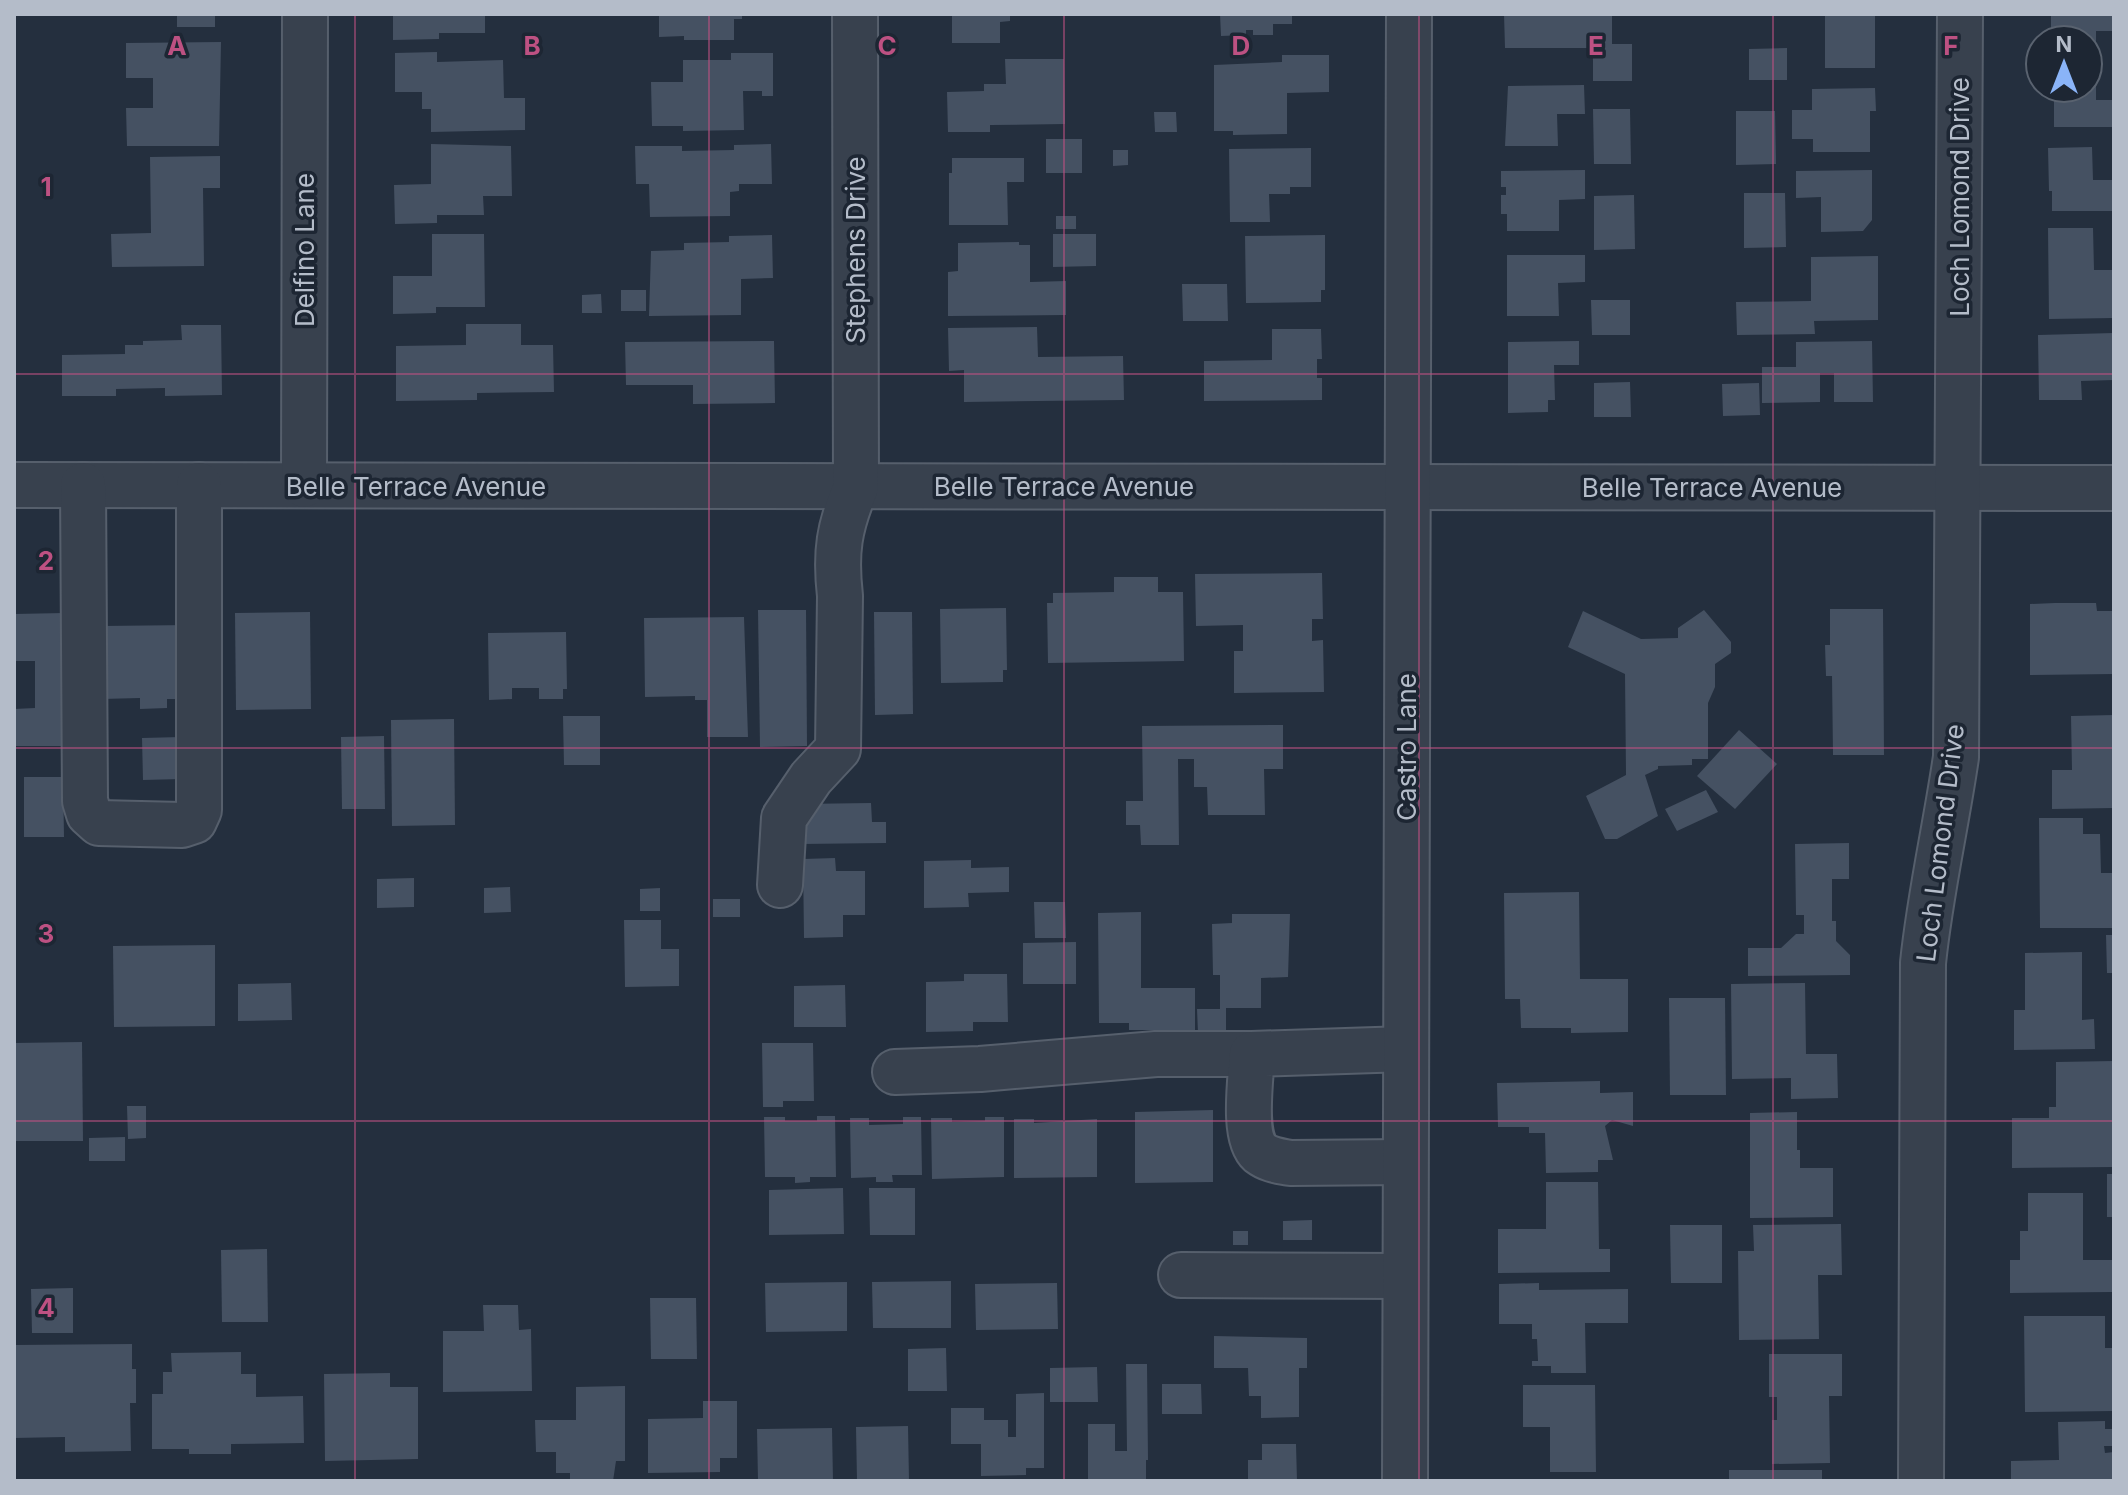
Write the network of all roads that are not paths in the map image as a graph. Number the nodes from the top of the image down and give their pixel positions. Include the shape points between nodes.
1 (305, 14) edge
2 (855, 14) edge
3 (1409, 14) edge
4 (1960, 14) edge
5 (14, 485) edge
6 (83, 485) junction
7 (199, 485) junction
8 (304, 485) junction
9 (1407, 486) junction
10 (856, 487) junction
11 (1958, 488) junction
12 (2114, 488) edge
13 (780, 885) dead end
14 (1406, 1049) junction
15 (1252, 1054) junction
16 (895, 1072) dead end
17 (1405, 1162) junction
18 (1181, 1275) dead end
19 (1405, 1276) junction
20 (1405, 1481) edge
21 (1921, 1481) edge

1 - 8 street, Delfino Lane
2 - 10 street, Stephens Drive
3 - 9 street, Castro Lane
4 - 11 street, Loch Lomond Drive
5 - 6 street, Belle Terrace Avenue
6 - 7 street, Belle Terrace Avenue
6 - 7 street via 85,801 99,823 182,825 194,821 199,810
7 - 8 street, Belle Terrace Avenue
8 - 10 street, Belle Terrace Avenue
9 - 10 street, Belle Terrace Avenue
9 - 11 street, Belle Terrace Avenue
9 - 14 street, Castro Lane
10 - 13 street via 841,522 837,571 838,749 784,818
11 - 12 street, Belle Terrace Avenue
11 - 21 street, Loch Lomond Drive via 1956,757 1923,963
14 - 15 street
14 - 17 street, Castro Lane
15 - 16 street via 1156,1054
15 - 17 street via 1251,1136 1262,1155 1290,1163
17 - 19 street, Castro Lane
18 - 19 street
19 - 20 street, Castro Lane

